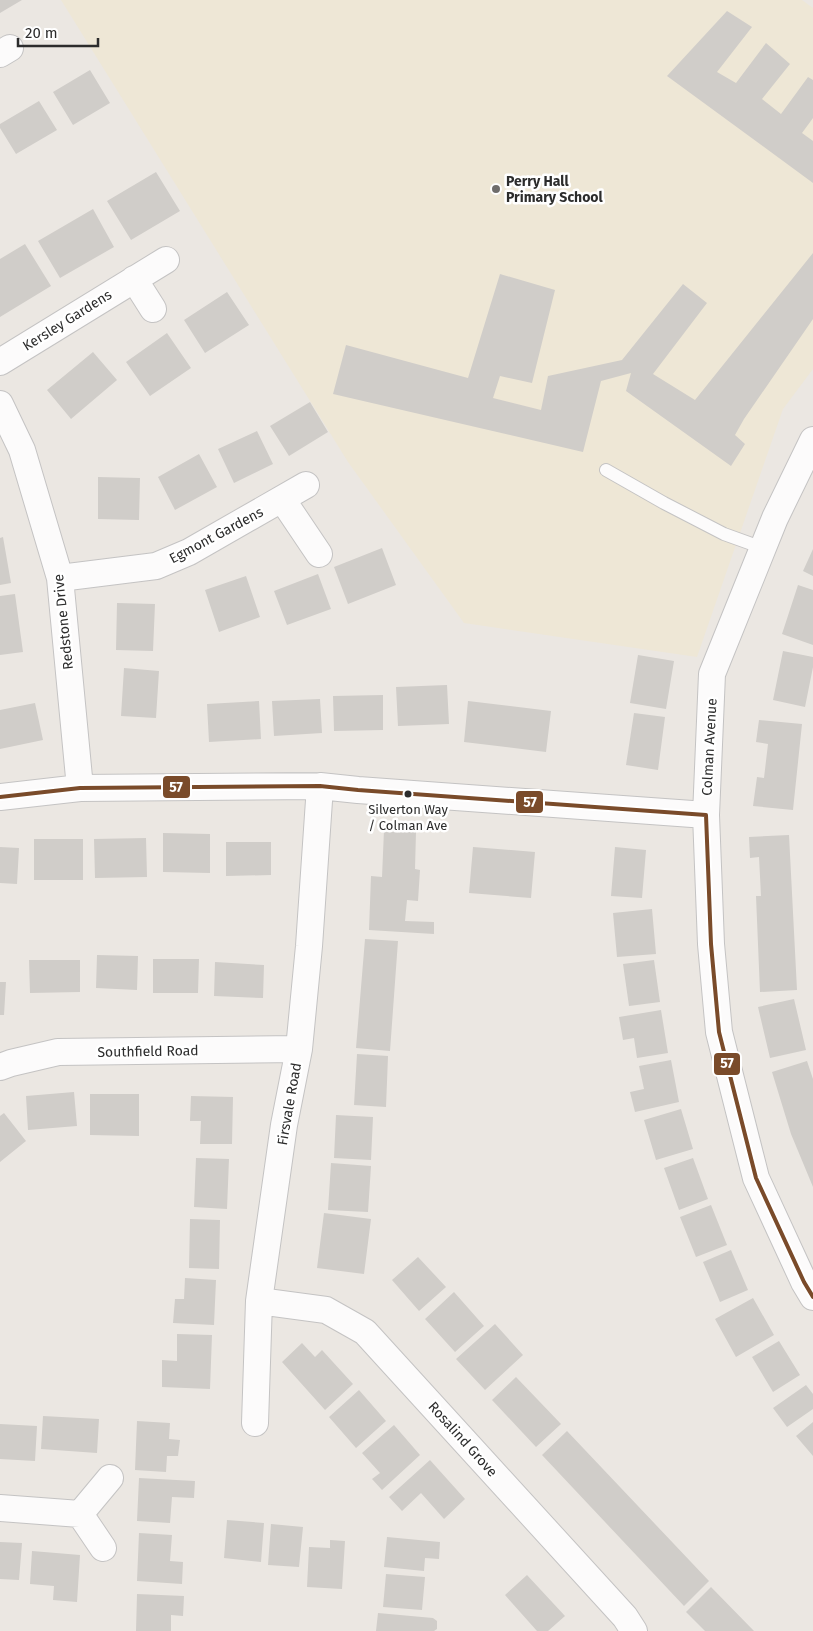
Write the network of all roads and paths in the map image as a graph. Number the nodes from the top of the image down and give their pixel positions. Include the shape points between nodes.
1 (166, 260) dead end
2 (134, 279) junction
3 (154, 309) dead end
4 (0, 362) edge
5 (0, 404) edge
6 (813, 440) edge
7 (606, 470) dead end
8 (306, 485) dead end
9 (282, 499) junction
10 (763, 548) junction
11 (319, 554) dead end
12 (60, 578) junction
13 (320, 786) junction
14 (80, 788) junction
15 (0, 797) edge
16 (706, 814) junction
17 (299, 1049) junction
18 (0, 1067) edge
19 (813, 1297) edge
20 (259, 1301) junction
21 (255, 1423) dead end
22 (110, 1478) dead end
23 (0, 1508) edge
24 (80, 1514) junction
25 (103, 1548) dead end
26 (634, 1631) edge

1 - 2 street, Kersley Gardens
2 - 3 street
2 - 4 street, Kersley Gardens
5 - 12 street, Redstone Drive via 22,450
6 - 10 street, Colman Avenue
7 - 10 lane via 724,534
8 - 9 street, Egmont Gardens
9 - 11 street
9 - 12 street, Egmont Gardens via 189,552 156,566
10 - 16 street, Colman Avenue via 712,674
12 - 14 street, Redstone Drive
13 - 14 street
13 - 16 street
13 - 17 street, Firsvale Road
14 - 15 street
16 - 19 street, Colman Avenue via 711,944 719,1032 756,1178
17 - 18 street, Southfield Road via 58,1052
17 - 20 street, Firsvale Road via 284,1125
20 - 21 street, Firsvale Road
20 - 26 street, Rosalind Grove via 326,1310 365,1332
22 - 24 street
23 - 24 street
24 - 25 street

